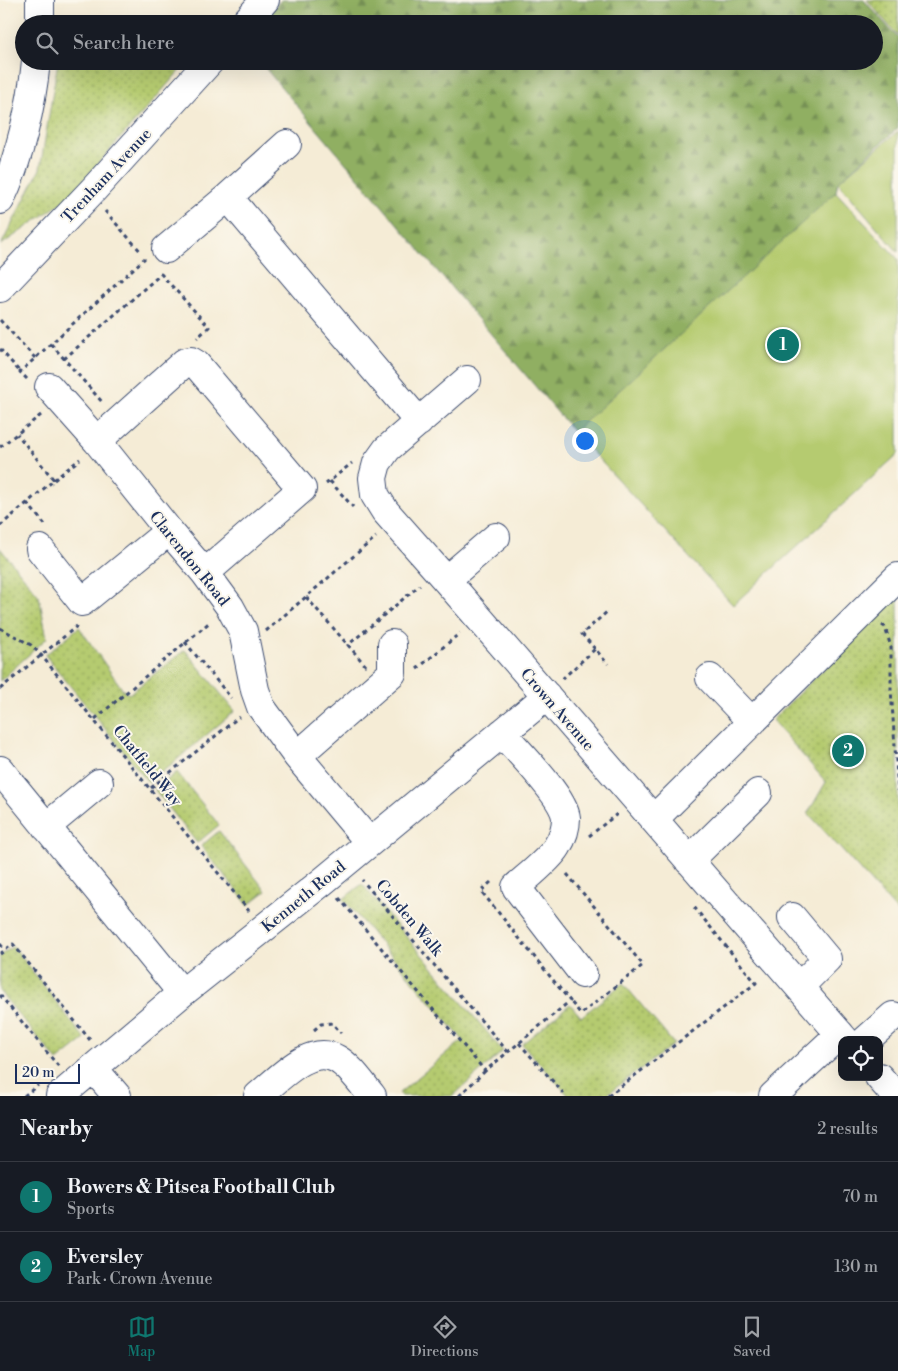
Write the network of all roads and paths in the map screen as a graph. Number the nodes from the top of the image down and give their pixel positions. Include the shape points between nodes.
1 (40, 0) edge
2 (265, 0) edge
3 (40, 15) edge
4 (252, 15) edge
5 (35, 70) edge
6 (203, 70) edge
7 (287, 144) dead end
8 (228, 197) junction
9 (98, 199) junction
10 (0, 200) edge
11 (165, 264) junction
12 (0, 288) edge
13 (0, 320) edge
14 (194, 340) dead end
15 (51, 344) junction
16 (0, 349) edge
17 (35, 358) junction
18 (64, 359) junction
19 (20, 372) junction
20 (467, 380) dead end
21 (46, 396) junction
22 (106, 406) dead end
23 (38, 416) junction
24 (419, 422) junction
25 (17, 434) junction
26 (0, 447) edge
27 (91, 449) junction
28 (352, 462) dead end
29 (54, 480) junction
30 (330, 481) junction
31 (322, 487) dead end
32 (27, 503) junction
33 (354, 508) dead end
34 (0, 526) edge
35 (168, 531) junction
36 (378, 535) dead end
37 (496, 537) dead end
38 (46, 541) joint
39 (205, 573) junction
40 (898, 577) edge
41 (415, 578) dead end
42 (431, 585) junction
43 (306, 597) junction
44 (870, 605) junction
45 (608, 611) dead end
46 (214, 619) dead end
47 (80, 623) dead end
48 (0, 628) edge
49 (264, 633) dead end
50 (467, 638) dead end
51 (185, 642) junction
52 (392, 644) dead end
53 (348, 645) junction
54 (595, 649) junction
55 (41, 655) junction
56 (608, 664) dead end
57 (366, 667) dead end
58 (416, 670) dead end
59 (710, 678) dead end
60 (554, 688) junction
61 (0, 689) edge
62 (232, 699) dead end
63 (243, 713) dead end
64 (94, 719) junction
65 (752, 722) junction
66 (502, 733) junction
67 (297, 756) junction
68 (0, 770) edge
69 (99, 783) dead end
70 (151, 788) junction
71 (898, 791) edge
72 (758, 792) dead end
73 (612, 806) dead end
74 (654, 819) junction
75 (46, 827) junction
76 (585, 839) dead end
77 (369, 842) junction
78 (689, 861) junction
79 (563, 869) dead end
80 (362, 880) dead end
81 (346, 892) dead end
82 (693, 906) dead end
83 (792, 917) dead end
84 (272, 922) junction
85 (0, 944) edge
86 (5, 950) junction
87 (0, 954) edge
88 (583, 974) dead end
89 (760, 980) dead end
90 (756, 983) junction
91 (799, 987) junction
92 (182, 993) junction
93 (0, 995) edge
94 (570, 1001) dead end
95 (893, 1016) dead end
96 (842, 1036) edge
97 (870, 1036) edge
98 (838, 1041) edge
99 (91, 1042) dead end
100 (519, 1043) dead end
101 (59, 1067) dead end
102 (93, 1068) junction
103 (485, 1071) junction
104 (60, 1096) edge
105 (117, 1096) edge
106 (258, 1096) edge
107 (372, 1096) edge
108 (459, 1096) edge
109 (566, 1096) edge
110 (608, 1096) edge
111 (773, 1096) edge

1 - 3 street
2 - 4 street
5 - 10 street via 33,93
6 - 9 street, Trenham Avenue
7 - 8 street
8 - 11 street
8 - 24 street
9 - 12 street, Trenham Avenue
9 - 15 path via 146,257
11 - 14 path via 210,327
11 - 18 path
13 - 17 path
15 - 17 path
15 - 18 path
16 - 19 path
17 - 19 path
18 - 22 path
19 - 21 path
20 - 24 street, Crown Avenue
21 - 23 path
21 - 23 path
21 - 27 street, Clarendon Road
23 - 25 path
24 - 42 street, Crown Avenue via 387,449 377,463 373,478 375,495
25 - 26 path
25 - 29 path
27 - 29 path
27 - 35 street, Clarendon Road
27 - 39 street via 184,362 196,364 302,489
28 - 30 path
29 - 32 path
30 - 31 path
30 - 33 path
32 - 34 path
32 - 38 path
35 - 38 street via 82,602
35 - 39 street, Clarendon Road
36 - 43 path
37 - 42 street
39 - 67 street, Clarendon Road via 244,631 261,707
40 - 44 street
41 - 42 path
42 - 53 path
42 - 60 street, Crown Avenue
43 - 49 path
43 - 53 path
44 - 65 street
44 - 71 path via 874,619 885,627 892,647 891,689
45 - 54 path via 582,634
46 - 51 path
47 - 55 path
48 - 55 path, Chatfield Way via 31,645
50 - 58 path via 461,632
51 - 62 path
51 - 64 path
52 - 67 street via 392,673
53 - 57 path
54 - 56 path
54 - 60 path
55 - 61 path
55 - 64 path, Chatfield Way
59 - 65 street
60 - 66 street, Kenneth Road
60 - 74 street, Crown Avenue
63 - 70 path
64 - 70 path, Chatfield Way
65 - 74 street
66 - 77 street, Kenneth Road
66 - 88 street via 558,799 566,817 564,834 556,849 516,887
67 - 77 street, Clarendon Road
68 - 75 street
69 - 75 street
70 - 84 path, Chatfield Way via 249,911
72 - 78 street
73 - 76 path via 618,813
74 - 78 street, Crown Avenue
75 - 92 street
77 - 84 street, Kenneth Road
78 - 91 street, Crown Avenue
79 - 94 path via 642,965 581,1014
80 - 103 path, Cobden Walk via 508,1052
81 - 103 path via 338,898
82 - 90 path
83 - 91 street via 828,959
84 - 92 street, Kenneth Road
85 - 86 path
86 - 87 path
86 - 99 path via 13,944
89 - 90 path
90 - 110 path
91 - 96 street, Crown Avenue
92 - 102 street, Kenneth Road
93 - 101 path
95 - 97 street
98 - 111 street
100 - 109 path
102 - 104 street, Kenneth Road
102 - 105 street
103 - 108 path, Cobden Walk
106 - 107 street via 302,1060 326,1054 338,1059

